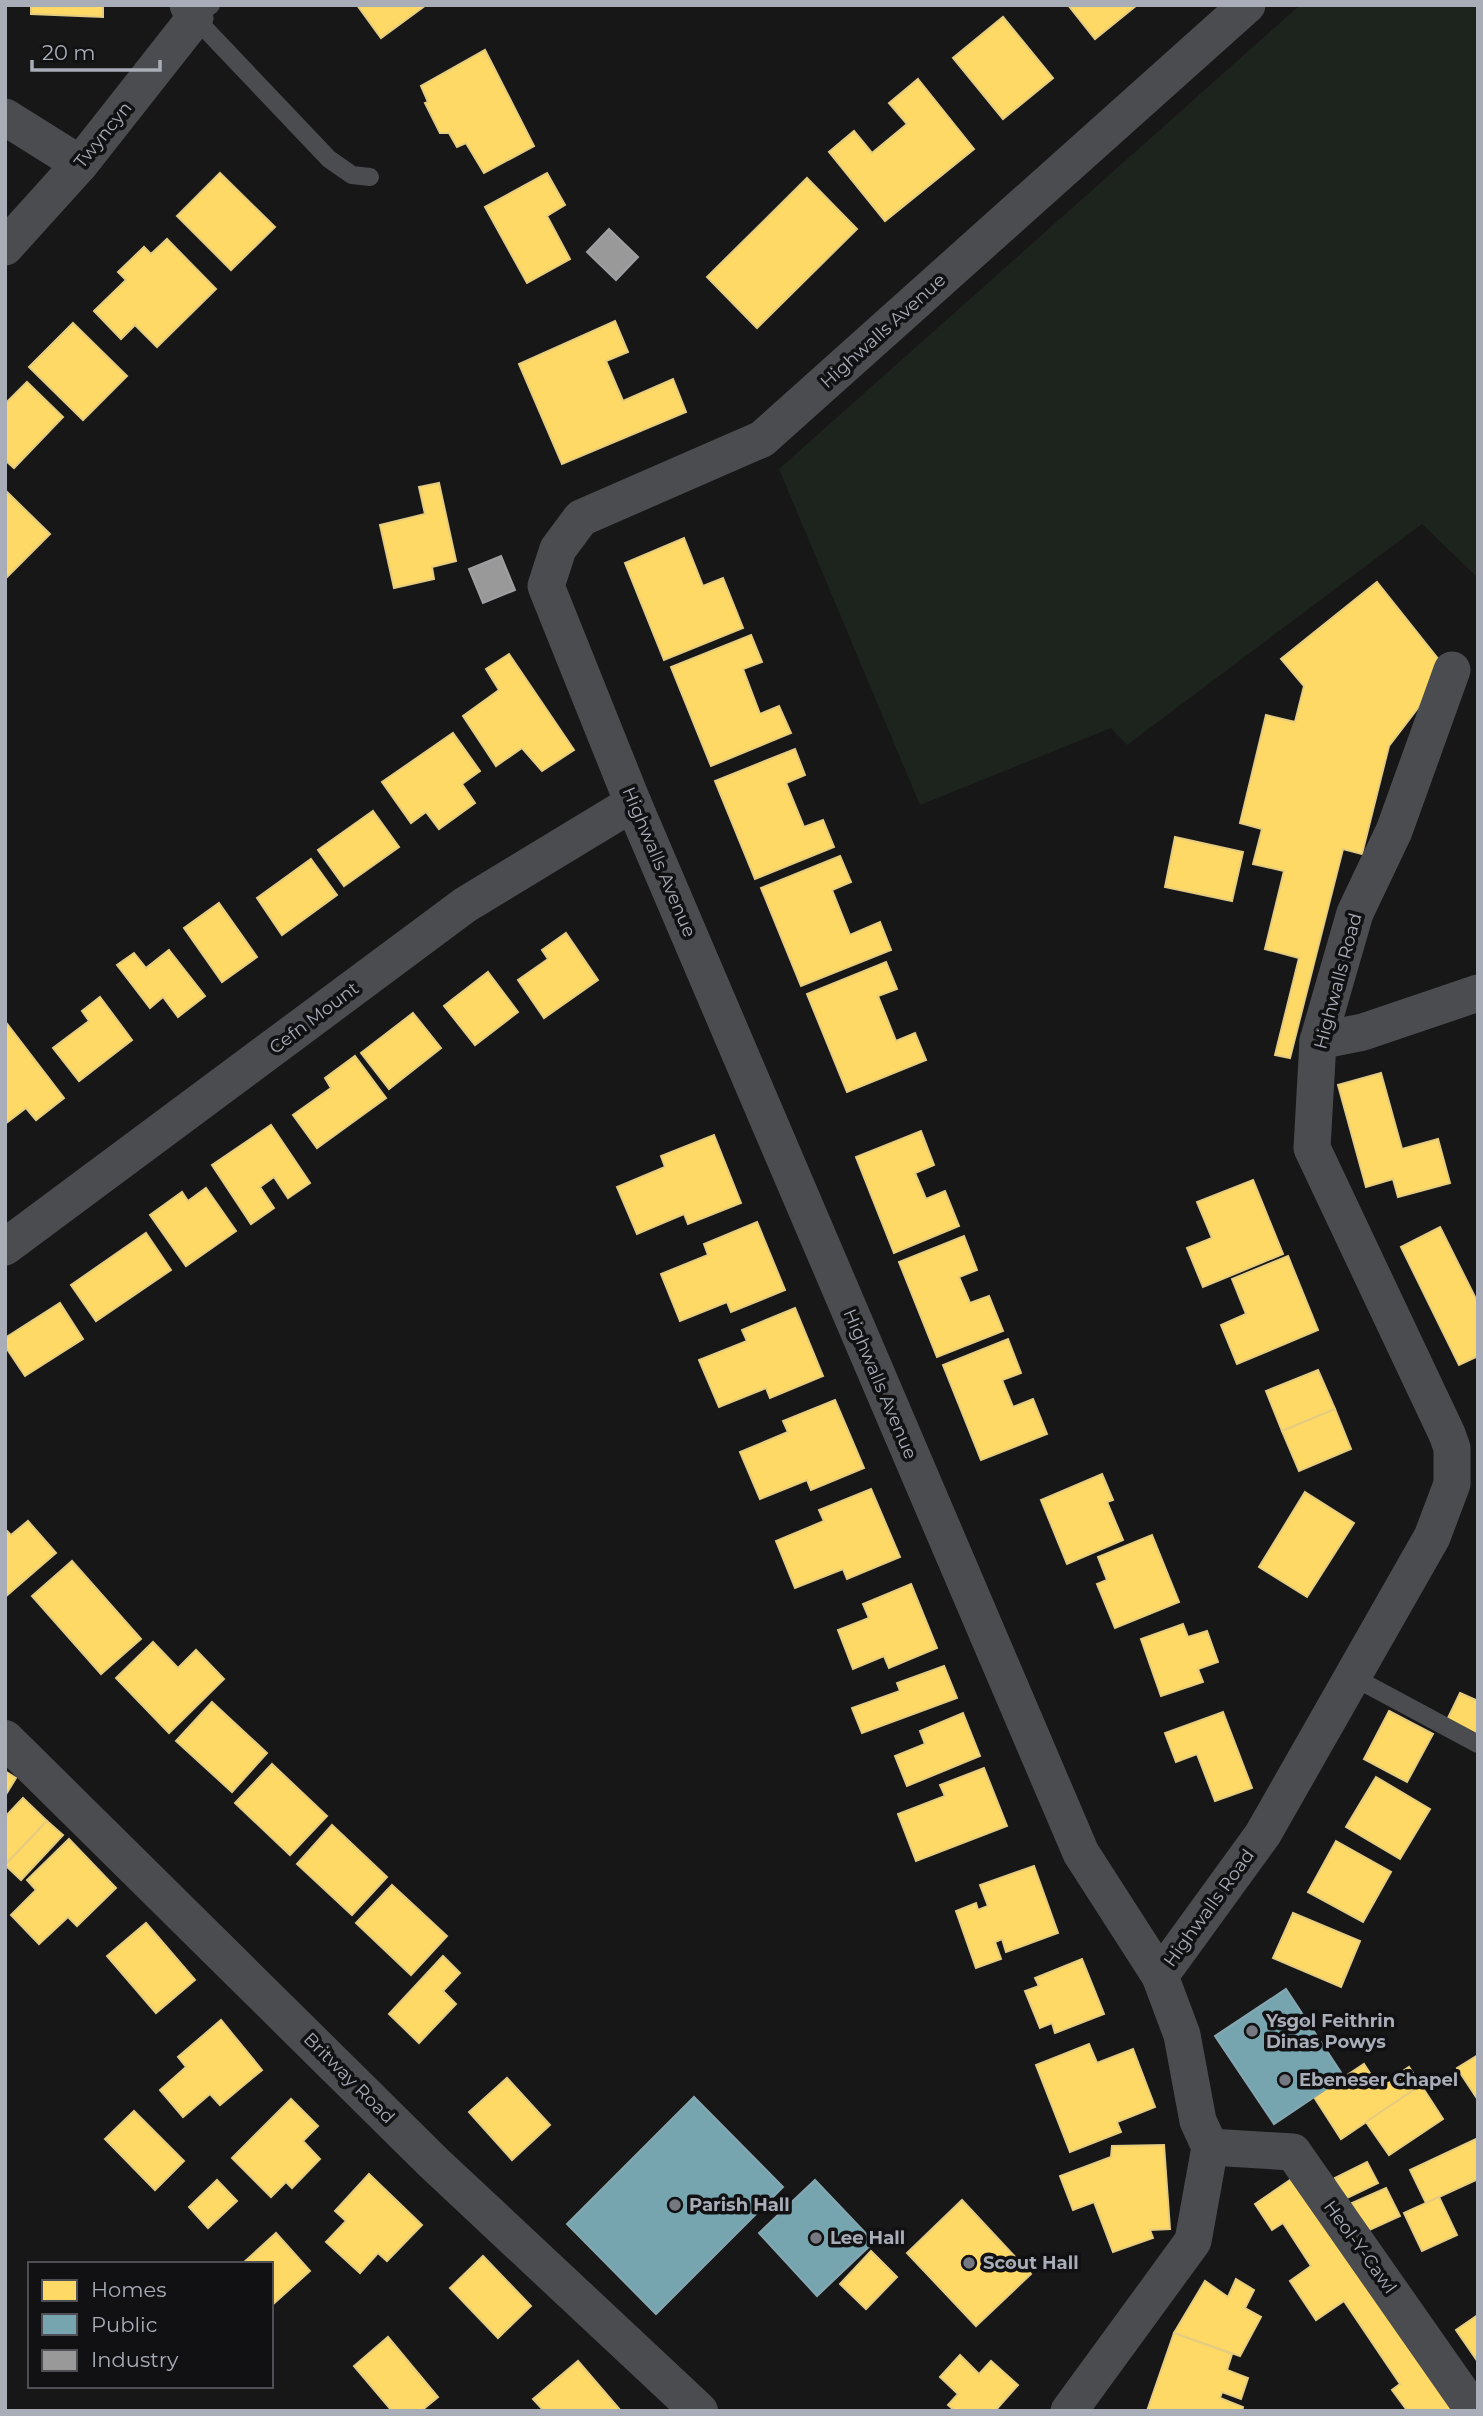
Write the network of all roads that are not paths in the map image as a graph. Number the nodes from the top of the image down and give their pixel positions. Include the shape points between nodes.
1 (1247, 5) edge
2 (198, 10) edge
3 (5, 117) edge
4 (80, 164) junction
5 (369, 177) dead end
6 (5, 247) edge
7 (1452, 670) dead end
8 (633, 803) junction
9 (1478, 993) edge
10 (1318, 1041) junction
11 (5, 1247) edge
12 (1465, 1443) edge
13 (1355, 1678) junction
14 (5, 1739) edge
15 (1478, 1744) edge
16 (1160, 1976) junction
17 (1210, 2147) junction
18 (699, 2411) edge
19 (1069, 2411) edge
20 (1474, 2411) edge

1 - 8 street, Highwalls Avenue via 762,439 581,517 558,549 547,586
2 - 4 street, Twyncyn
2 - 5 lane via 329,159 352,175
3 - 4 street
4 - 6 street, Twyncyn
7 - 10 street, Highwalls Road via 1394,831 1355,913
8 - 11 street, Cefn Mount via 466,905
8 - 16 street, Highwalls Avenue via 1080,1853
9 - 10 street via 1363,1032
10 - 12 street, Highwalls Road via 1312,1148
12 - 13 street, Highwalls Road via 1433,1537
13 - 15 lane
13 - 16 street, Highwalls Road via 1263,1834
14 - 18 street, Britway Road via 434,2163
16 - 17 street, Highwalls Road via 1182,2035 1198,2121
17 - 19 street via 1193,2241
17 - 20 street, Heol-Y-Cawl via 1293,2152

